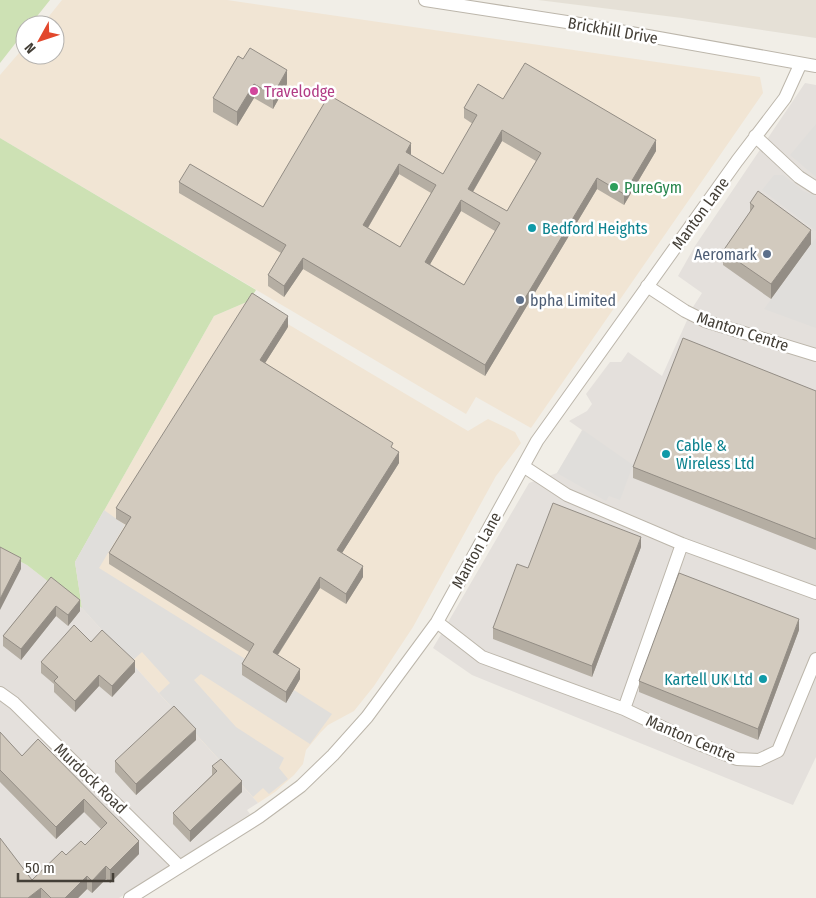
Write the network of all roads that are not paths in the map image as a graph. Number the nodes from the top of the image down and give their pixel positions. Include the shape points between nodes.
1 (425, 0) edge
2 (800, 64) junction
3 (816, 66) edge
4 (755, 136) junction
5 (816, 188) edge
6 (647, 286) junction
7 (816, 355) edge
8 (523, 466) junction
9 (682, 544) junction
10 (816, 593) edge
11 (437, 622) junction
12 (816, 659) edge
13 (0, 693) edge
14 (624, 709) junction
15 (179, 866) junction
16 (130, 898) edge

1 - 2 street, Brickhill Drive
2 - 3 street
2 - 4 street, Manton Lane via 785,98
4 - 5 street via 799,177
4 - 6 street, Manton Lane
6 - 7 street, Manton Centre via 705,321
6 - 8 street, Manton Lane via 537,441
8 - 9 street via 567,495
8 - 11 street, Manton Lane
9 - 10 street
9 - 14 street
11 - 14 street, Manton Centre via 482,656
11 - 15 street, Manton Lane via 367,717 301,786 260,817
12 - 14 street, Manton Centre via 778,751 759,760 737,759
13 - 15 street, Murdock Road via 14,703
15 - 16 street, Manton Lane

